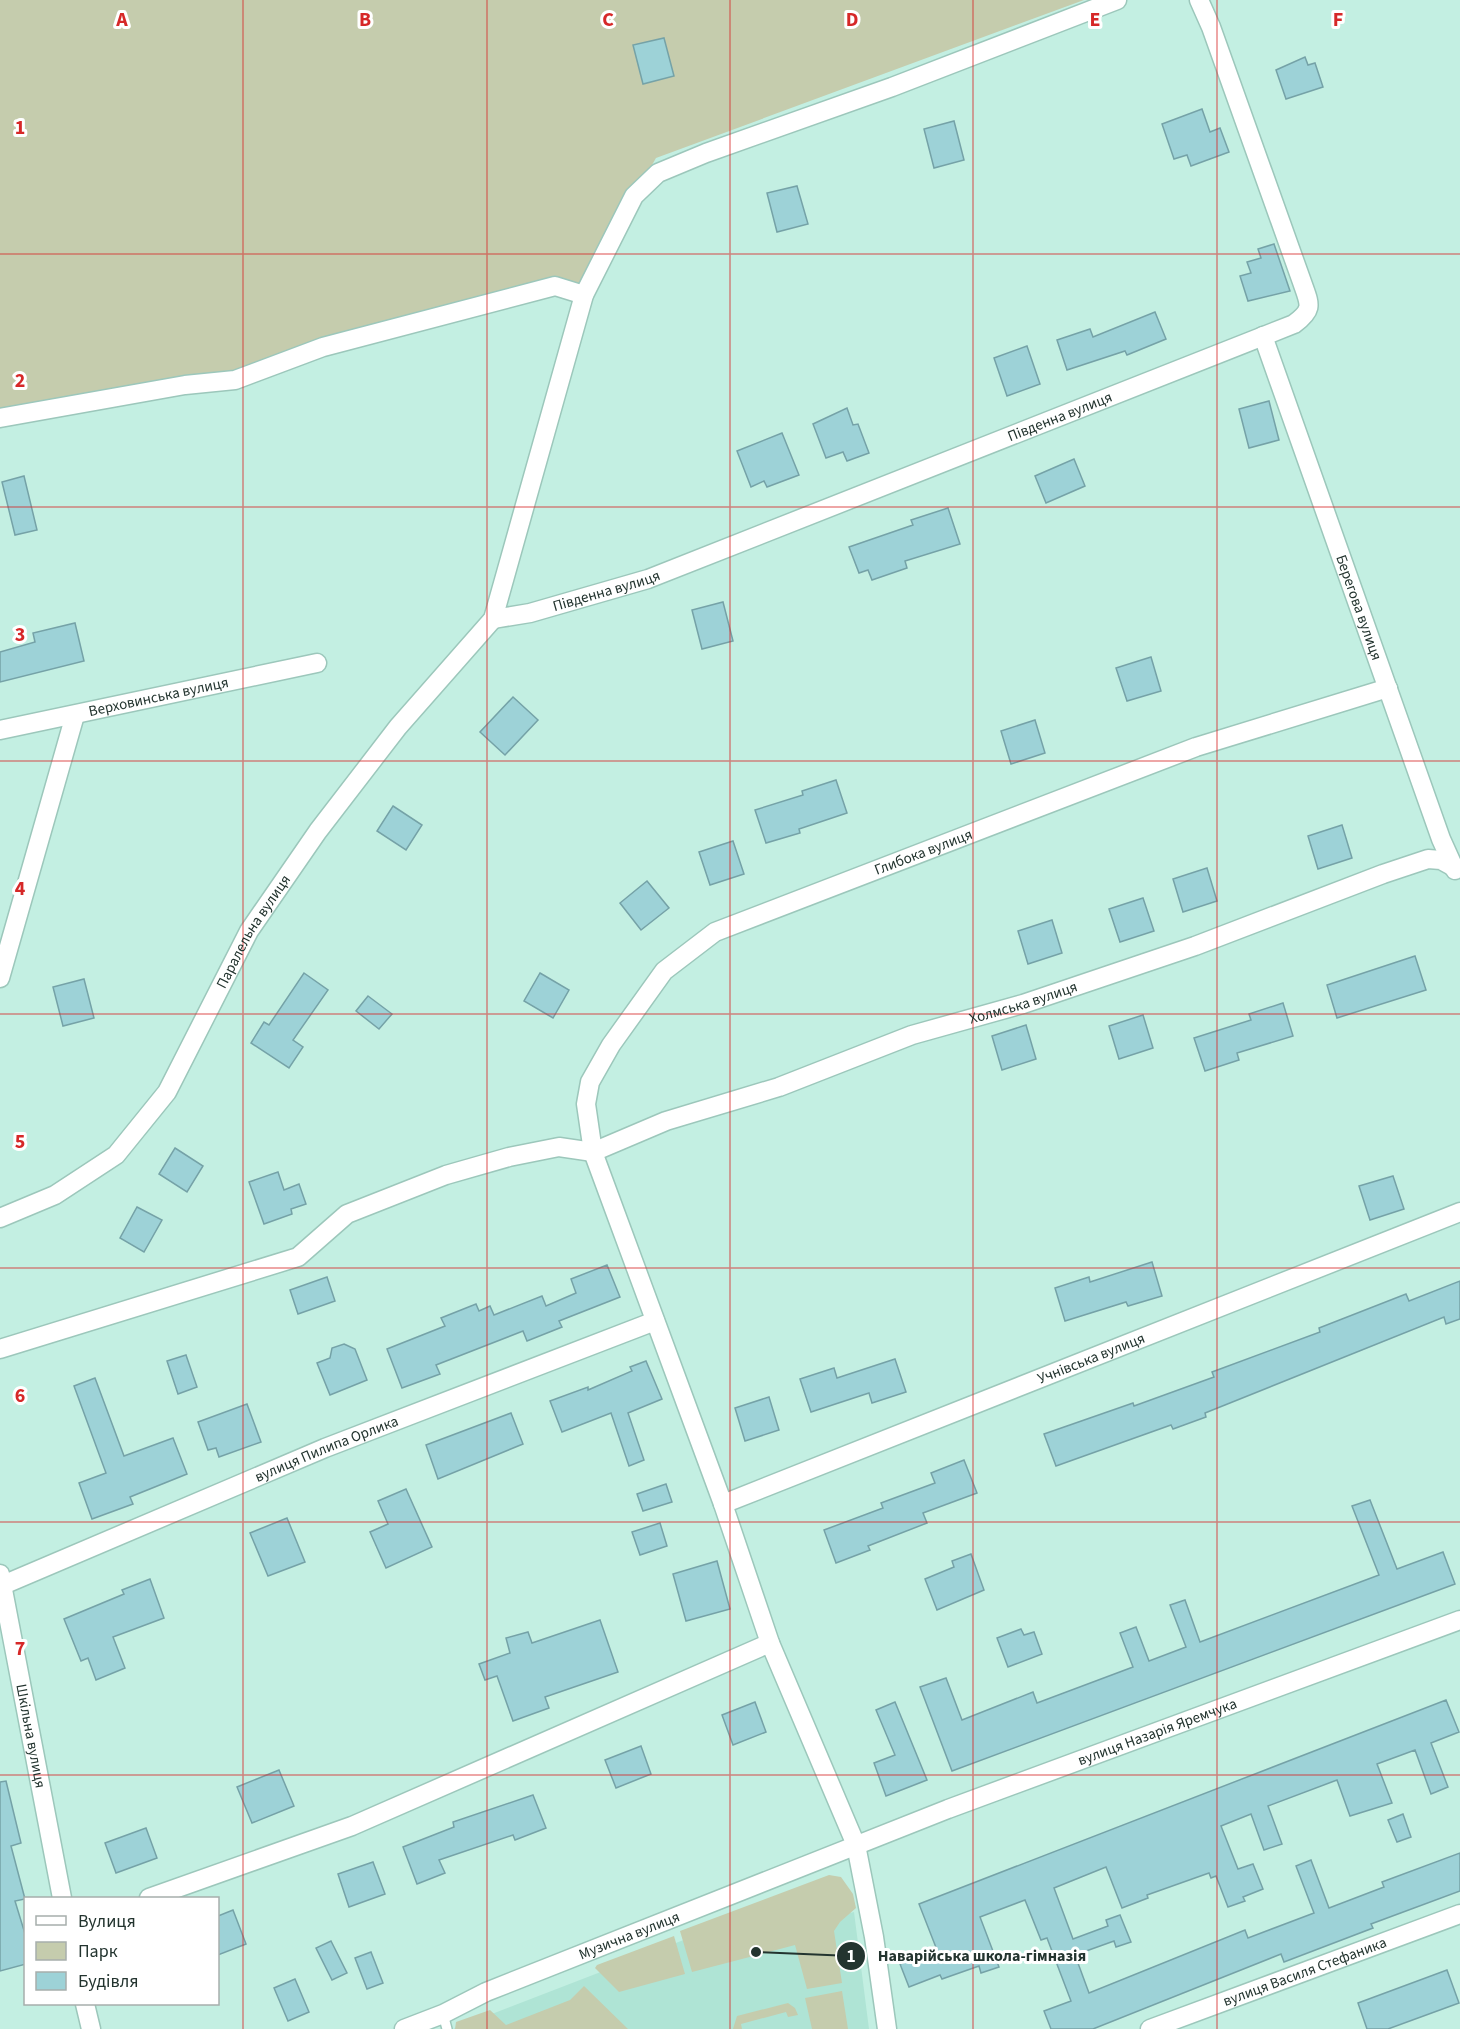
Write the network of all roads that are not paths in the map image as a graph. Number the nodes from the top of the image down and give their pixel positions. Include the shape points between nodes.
1 (1117, 0) edge
2 (1199, 0) edge
3 (584, 295) junction
4 (1263, 336) junction
5 (0, 417) edge
6 (493, 620) junction
7 (316, 663) dead end
8 (1388, 688) junction
9 (75, 715) junction
10 (0, 730) edge
11 (1456, 871) edge
12 (0, 978) edge
13 (593, 1152) junction
14 (1460, 1212) edge
15 (0, 1218) edge
16 (655, 1321) junction
17 (0, 1349) edge
18 (723, 1504) junction
19 (1, 1580) edge
20 (1460, 1620) edge
21 (770, 1643) junction
22 (856, 1845) junction
23 (62, 1897) edge
24 (155, 1897) edge
25 (1460, 1914) edge
26 (85, 2005) edge
27 (445, 2021) edge
28 (91, 2029) edge
29 (404, 2029) edge
30 (887, 2029) edge
31 (1150, 2029) edge

1 - 3 street via 658,173 634,196
2 - 4 street, Південна вулиця via 1310,304 1306,315 1294,324
3 - 5 street via 555,286 323,347 235,380
3 - 6 street
4 - 6 street, Південна вулиця via 648,579
4 - 8 street, Берегова вулиця
6 - 15 street, Паралельна вулиця via 398,727 318,831 249,931 167,1092 116,1155 55,1195
7 - 9 street, Верховинська вулиця
8 - 11 street, Берегова вулиця
8 - 13 street, Глибока вулиця via 1196,747 715,932 664,970 610,1045 590,1082 586,1104
9 - 10 street, Верховинська вулиця
9 - 12 street
11 - 13 street, Холмська вулиця via 1441,860 1428,859 1195,946 1023,1004 912,1035 779,1087 666,1121
13 - 16 street, Глибока вулиця
13 - 17 street via 559,1147 509,1156 446,1175 347,1214 298,1257
14 - 18 street, Учнівська вулиця
16 - 18 street, Глибока вулиця
16 - 19 street, вулиця Пилипа Орлика via 325,1448
18 - 21 street, Глибока вулиця
19 - 23 street, Шкільна вулиця
20 - 22 street, вулиця Назарія Яремчука
21 - 22 street, Глибока вулиця
21 - 24 street via 352,1826
22 - 27 street, Музична вулиця via 486,1992
22 - 30 street, Глибока вулиця
25 - 31 street, вулиця Василя Стефаника
26 - 28 street
27 - 29 street, Музична вулиця

